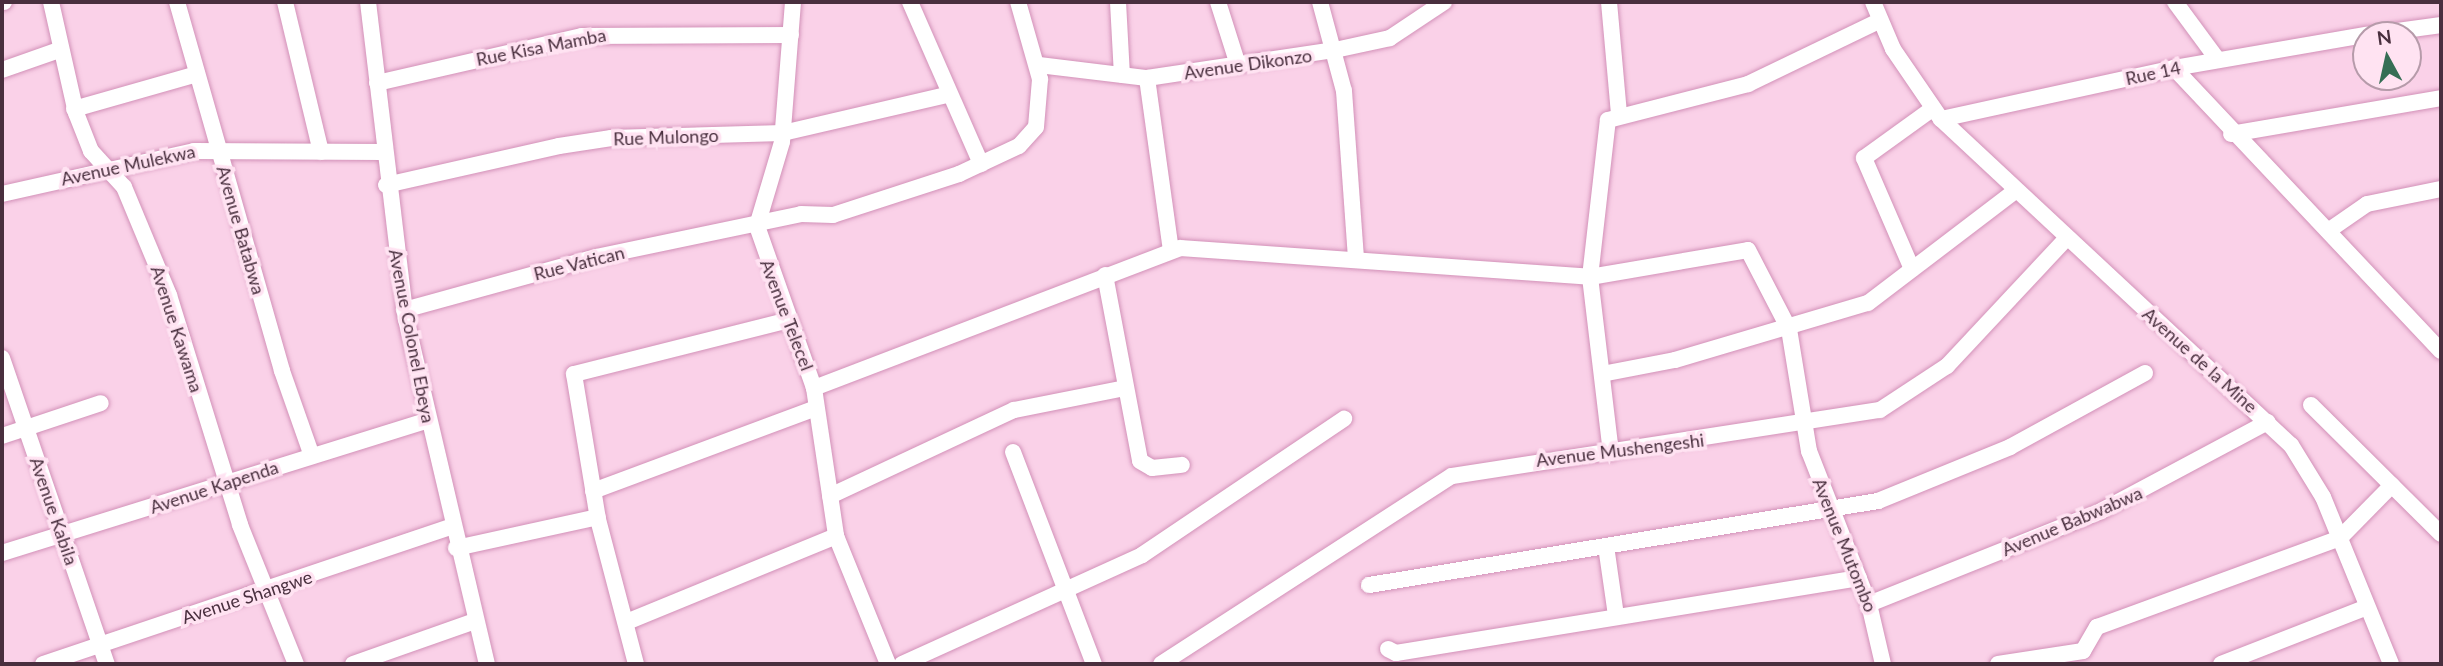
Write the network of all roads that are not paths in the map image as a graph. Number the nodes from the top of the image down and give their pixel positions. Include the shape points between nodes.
1 (54, 2) edge
2 (177, 2) edge
3 (285, 2) edge
4 (368, 2) edge
5 (793, 2) edge
6 (910, 2) edge
7 (1018, 2) edge
8 (1118, 2) edge
9 (1320, 2) edge
10 (1444, 2) edge
11 (1609, 2) edge
12 (1873, 2) edge
13 (2175, 2) edge
14 (1222, 4) edge
15 (1425, 5) edge
16 (1879, 21) junction
17 (2441, 25) edge
18 (2422, 28) edge
19 (791, 34) junction
20 (2352, 37) edge
21 (60, 50) junction
22 (1335, 51) junction
23 (2217, 59) junction
24 (1039, 65) junction
25 (1238, 65) junction
26 (2174, 68) junction
27 (2, 70) edge
28 (197, 74) junction
29 (1122, 75) junction
30 (1147, 78) junction
31 (377, 83) junction
32 (946, 95) junction
33 (2441, 98) edge
34 (75, 109) junction
35 (1619, 114) junction
36 (1937, 114) junction
37 (783, 132) junction
38 (2231, 134) junction
39 (218, 149) junction
40 (321, 152) junction
41 (383, 152) junction
42 (981, 164) junction
43 (109, 170) junction
44 (386, 185) junction
45 (2441, 188) edge
46 (2015, 191) junction
47 (2, 194) edge
48 (757, 226) junction
49 (2328, 231) junction
50 (2066, 239) junction
51 (1171, 250) junction
52 (1356, 258) junction
53 (1912, 269) junction
54 (1105, 275) junction
55 (1590, 277) junction
56 (404, 310) junction
57 (789, 320) junction
58 (1789, 329) junction
59 (2441, 351) edge
60 (2, 358) edge
61 (2145, 373) dead end
62 (1602, 374) junction
63 (814, 388) junction
64 (1125, 388) junction
65 (101, 403) dead end
66 (2311, 405) dead end
67 (816, 408) junction
68 (1344, 419) dead end
69 (427, 421) junction
70 (2268, 422) junction
71 (1807, 425) junction
72 (25, 428) junction
73 (2, 436) edge
74 (1013, 452) dead end
75 (1611, 453) junction
76 (312, 456) junction
77 (1182, 465) dead end
78 (226, 484) junction
79 (2392, 485) junction
80 (593, 491) junction
81 (830, 496) junction
82 (1828, 510) junction
83 (598, 516) junction
84 (451, 527) junction
85 (2441, 534) edge
86 (62, 536) junction
87 (836, 536) junction
88 (2340, 538) junction
89 (1606, 546) junction
90 (456, 548) junction
91 (2, 553) edge
92 (1859, 578) junction
93 (1369, 585) dead end
94 (267, 591) junction
95 (1064, 592) junction
96 (1869, 604) junction
97 (2367, 607) junction
98 (1616, 615) junction
99 (475, 621) junction
100 (629, 621) junction
101 (100, 645) junction
102 (1388, 649) dead end
103 (43, 664) edge
104 (107, 664) edge
105 (296, 664) edge
106 (353, 664) edge
107 (487, 664) edge
108 (636, 664) edge
109 (888, 664) edge
110 (902, 664) edge
111 (1094, 664) edge
112 (1161, 664) edge
113 (1883, 664) edge
114 (1998, 664) edge
115 (2221, 664) edge
116 (2391, 664) edge

1 - 21 street, Avenue Kawama
2 - 28 street, Avenue Batabwa
3 - 40 street
4 - 31 street, Avenue Colonel Ebeya
5 - 19 street
6 - 32 street
7 - 24 street
8 - 29 street
9 - 22 street
10 - 15 street, Avenue Dikonzo
11 - 35 street
12 - 16 street, Avenue de la Mine
13 - 23 street
14 - 25 street
15 - 22 street, Avenue Dikonzo via 1390,38
16 - 35 street via 1739,87
16 - 36 street, Avenue de la Mine
17 - 18 street, Rue 14
19 - 31 street, Rue Kisa Mamba via 582,36
19 - 37 street
20 - 23 street, Rue 14
21 - 27 street
21 - 34 street, Avenue Kawama
22 - 25 street, Avenue Dikonzo
22 - 52 street via 1354,175
23 - 26 street, Rue 14
24 - 29 street, Avenue Dikonzo
24 - 42 street, Rue Vatican via 1034,131
25 - 30 street, Avenue Dikonzo
26 - 36 street, Rue 14
26 - 38 street
28 - 34 street
28 - 39 street, Avenue Batabwa
29 - 30 street, Avenue Dikonzo
30 - 51 street
31 - 41 street, Avenue Colonel Ebeya
32 - 37 street, Rue Mulongo
32 - 42 street
33 - 38 street
34 - 43 street, Avenue Kawama via 91,151
35 - 55 street via 1606,124
36 - 46 street, Avenue de la Mine
36 - 53 street via 1864,158
37 - 44 street, Rue Mulongo via 611,138
37 - 48 street
38 - 49 street
39 - 40 street, Avenue Mulekwa
39 - 43 street, Avenue Mulekwa
39 - 76 street, Avenue Batabwa
40 - 41 street, Avenue Mulekwa
41 - 44 street, Avenue Colonel Ebeya
42 - 48 street, Rue Vatican via 850,210
43 - 47 street, Avenue Mulekwa
43 - 78 street, Avenue Kawama via 124,187 169,295
44 - 56 street, Avenue Colonel Ebeya
45 - 49 street via 2367,204
46 - 50 street, Avenue de la Mine
46 - 53 street
48 - 56 street, Rue Vatican via 596,257
48 - 57 street, Avenue Telecel
49 - 59 street
50 - 70 street, Avenue de la Mine
50 - 71 street, Avenue Mushengeshi via 1931,380 1880,410
51 - 52 street via 1223,247
51 - 54 street
52 - 55 street
53 - 58 street via 1868,303
54 - 63 street
54 - 64 street
55 - 58 street, Avenue Mutombo via 1748,250
55 - 62 street
56 - 69 street, Avenue Colonel Ebeya
57 - 63 street, Avenue Telecel
57 - 80 street via 686,350 579,369 576,398
58 - 62 street
58 - 71 street, Avenue Mutombo
60 - 72 street, Avenue Kabila
61 - 82 street via 2010,447 1878,501
62 - 75 street
63 - 67 street, Avenue Telecel
64 - 77 street via 1140,461 1152,468
64 - 81 street via 1014,410
65 - 72 street
66 - 79 street
67 - 80 street
67 - 81 street, Avenue Telecel
68 - 95 street via 1142,555
69 - 76 street, Avenue Kapenda
69 - 84 street, Avenue Colonel Ebeya
70 - 88 street, Avenue de la Mine via 2309,472
70 - 96 street, Avenue Babwabwa via 2102,511
71 - 75 street, Avenue Mushengeshi
71 - 82 street, Avenue Mutombo
72 - 73 street
72 - 86 street, Avenue Kabila
74 - 95 street
75 - 112 street, Avenue Mushengeshi via 1452,476
76 - 78 street, Avenue Kapenda
78 - 86 street, Avenue Kapenda
78 - 94 street, Avenue Kawama
79 - 85 street
79 - 88 street
80 - 83 street
81 - 87 street, Avenue Telecel
82 - 89 street
82 - 92 street, Avenue Mutombo
83 - 90 street
83 - 100 street
84 - 90 street, Avenue Colonel Ebeya
84 - 94 street, Avenue Shangwe
86 - 91 street, Avenue Kapenda
86 - 101 street, Avenue Kabila
87 - 100 street
87 - 109 street, Avenue Telecel
88 - 97 street, Avenue de la Mine
88 - 114 street via 2097,627 2083,651
89 - 93 street
89 - 98 street
90 - 99 street, Avenue Colonel Ebeya
92 - 96 street, Avenue Mutombo
92 - 98 street
94 - 101 street, Avenue Shangwe
94 - 105 street, Avenue Kawama
95 - 110 street
95 - 111 street
96 - 113 street, Avenue Mutombo
97 - 115 street
97 - 116 street, Avenue de la Mine
98 - 102 street via 1396,653
99 - 106 street
99 - 107 street, Avenue Colonel Ebeya
100 - 108 street
101 - 103 street, Avenue Shangwe
101 - 104 street, Avenue Kabila

